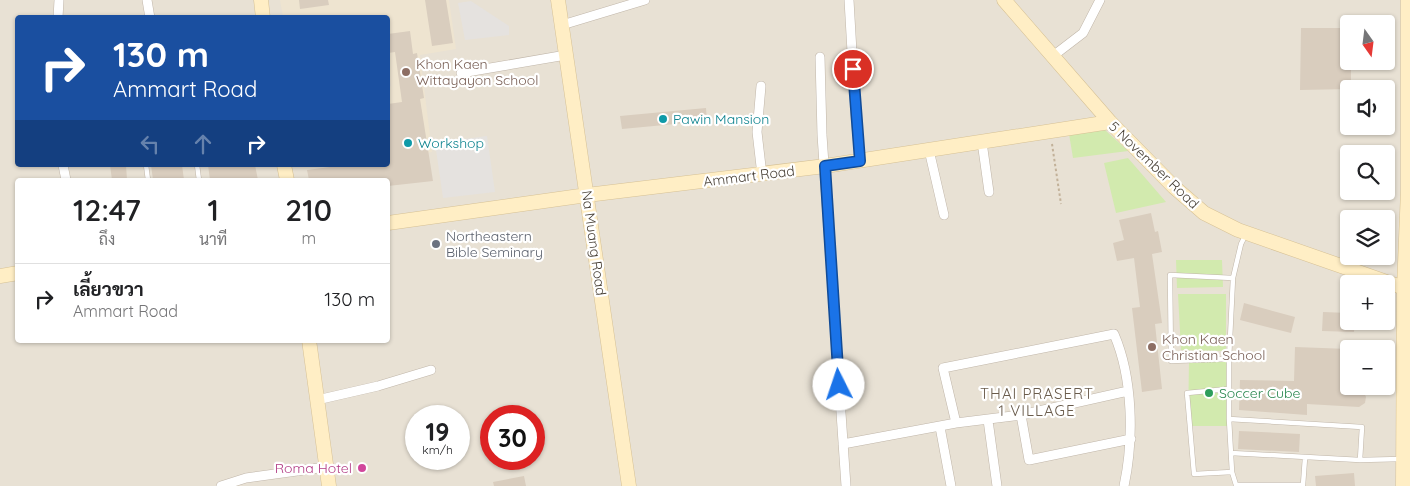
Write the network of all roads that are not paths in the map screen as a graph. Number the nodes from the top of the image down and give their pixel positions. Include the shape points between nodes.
1 (59, 0) edge
2 (147, 0) edge
3 (261, 0) edge
4 (558, 0) edge
5 (645, 0) edge
6 (850, 0) edge
7 (1100, 0) edge
8 (1408, 0) edge
9 (1008, 2) edge
10 (58, 15) edge
11 (150, 15) edge
12 (263, 15) edge
13 (562, 25) junction
14 (1409, 31) edge
15 (566, 55) junction
16 (1053, 56) junction
17 (820, 57) dead end
18 (462, 73) dead end
19 (761, 86) dead end
20 (1110, 122) junction
21 (982, 142) junction
22 (929, 150) junction
23 (860, 161) junction
24 (825, 166) junction
25 (762, 175) junction
26 (1409, 190) edge
27 (989, 192) dead end
28 (587, 195) junction
29 (944, 215) dead end
30 (390, 222) edge
31 (1246, 233) junction
32 (15, 274) edge
33 (0, 276) edge
34 (1233, 278) junction
35 (1404, 288) junction
36 (1407, 323) edge
37 (309, 343) edge
38 (1229, 359) junction
39 (431, 370) dead end
40 (1228, 390) junction
41 (1128, 391) junction
42 (317, 400) junction
43 (1021, 415) junction
44 (1229, 419) junction
45 (988, 420) junction
46 (956, 423) junction
47 (940, 427) junction
48 (1131, 439) junction
49 (843, 444) junction
50 (1231, 453) junction
51 (1305, 458) junction
52 (1403, 459) junction
53 (1360, 460) junction
54 (326, 467) junction
55 (1232, 472) junction
56 (222, 486) edge
57 (329, 486) edge
58 (629, 486) edge
59 (846, 486) edge
60 (951, 486) edge
61 (997, 486) edge
62 (1124, 486) edge
63 (1403, 486) edge

1 - 10 street
2 - 11 street
3 - 12 street
4 - 13 street, Na Muang Road
5 - 13 street
6 - 23 street
7 - 16 street via 1083,33
8 - 14 street
9 - 16 street, 5 November Road
13 - 15 street, Na Muang Road
14 - 26 street
15 - 18 street
15 - 28 street, Na Muang Road
16 - 20 street, 5 November Road
17 - 24 street
19 - 25 street via 758,132
20 - 21 street, Ammart Road
20 - 31 street, 5 November Road via 1174,188 1204,212
21 - 22 street, Ammart Road
21 - 27 street
22 - 23 street, Ammart Road
22 - 29 street
23 - 24 street, Ammart Road
24 - 25 street, Ammart Road
24 - 49 street
25 - 28 street, Ammart Road
26 - 35 street
28 - 30 street, Ammart Road
28 - 58 street, Na Muang Road
31 - 34 lane
31 - 35 street, 5 November Road
32 - 33 street
34 - 38 lane
34 - 38 lane via 1170,275 1171,362
35 - 36 street
36 - 52 street
37 - 42 street
38 - 40 lane
39 - 42 street
40 - 44 lane
40 - 55 lane via 1187,393 1194,474
41 - 43 street
41 - 46 street via 1114,334 943,368
41 - 48 street
42 - 54 street
43 - 45 street
43 - 48 street via 1030,460
44 - 50 lane
44 - 53 lane via 1362,427
45 - 46 street
45 - 61 street
46 - 47 street
47 - 49 street
47 - 60 street
48 - 62 street
49 - 59 street
50 - 51 lane
50 - 55 lane
51 - 53 lane
51 - 55 lane via 1303,485 1236,485
52 - 53 lane
52 - 63 street
54 - 56 street via 246,478
54 - 57 street

